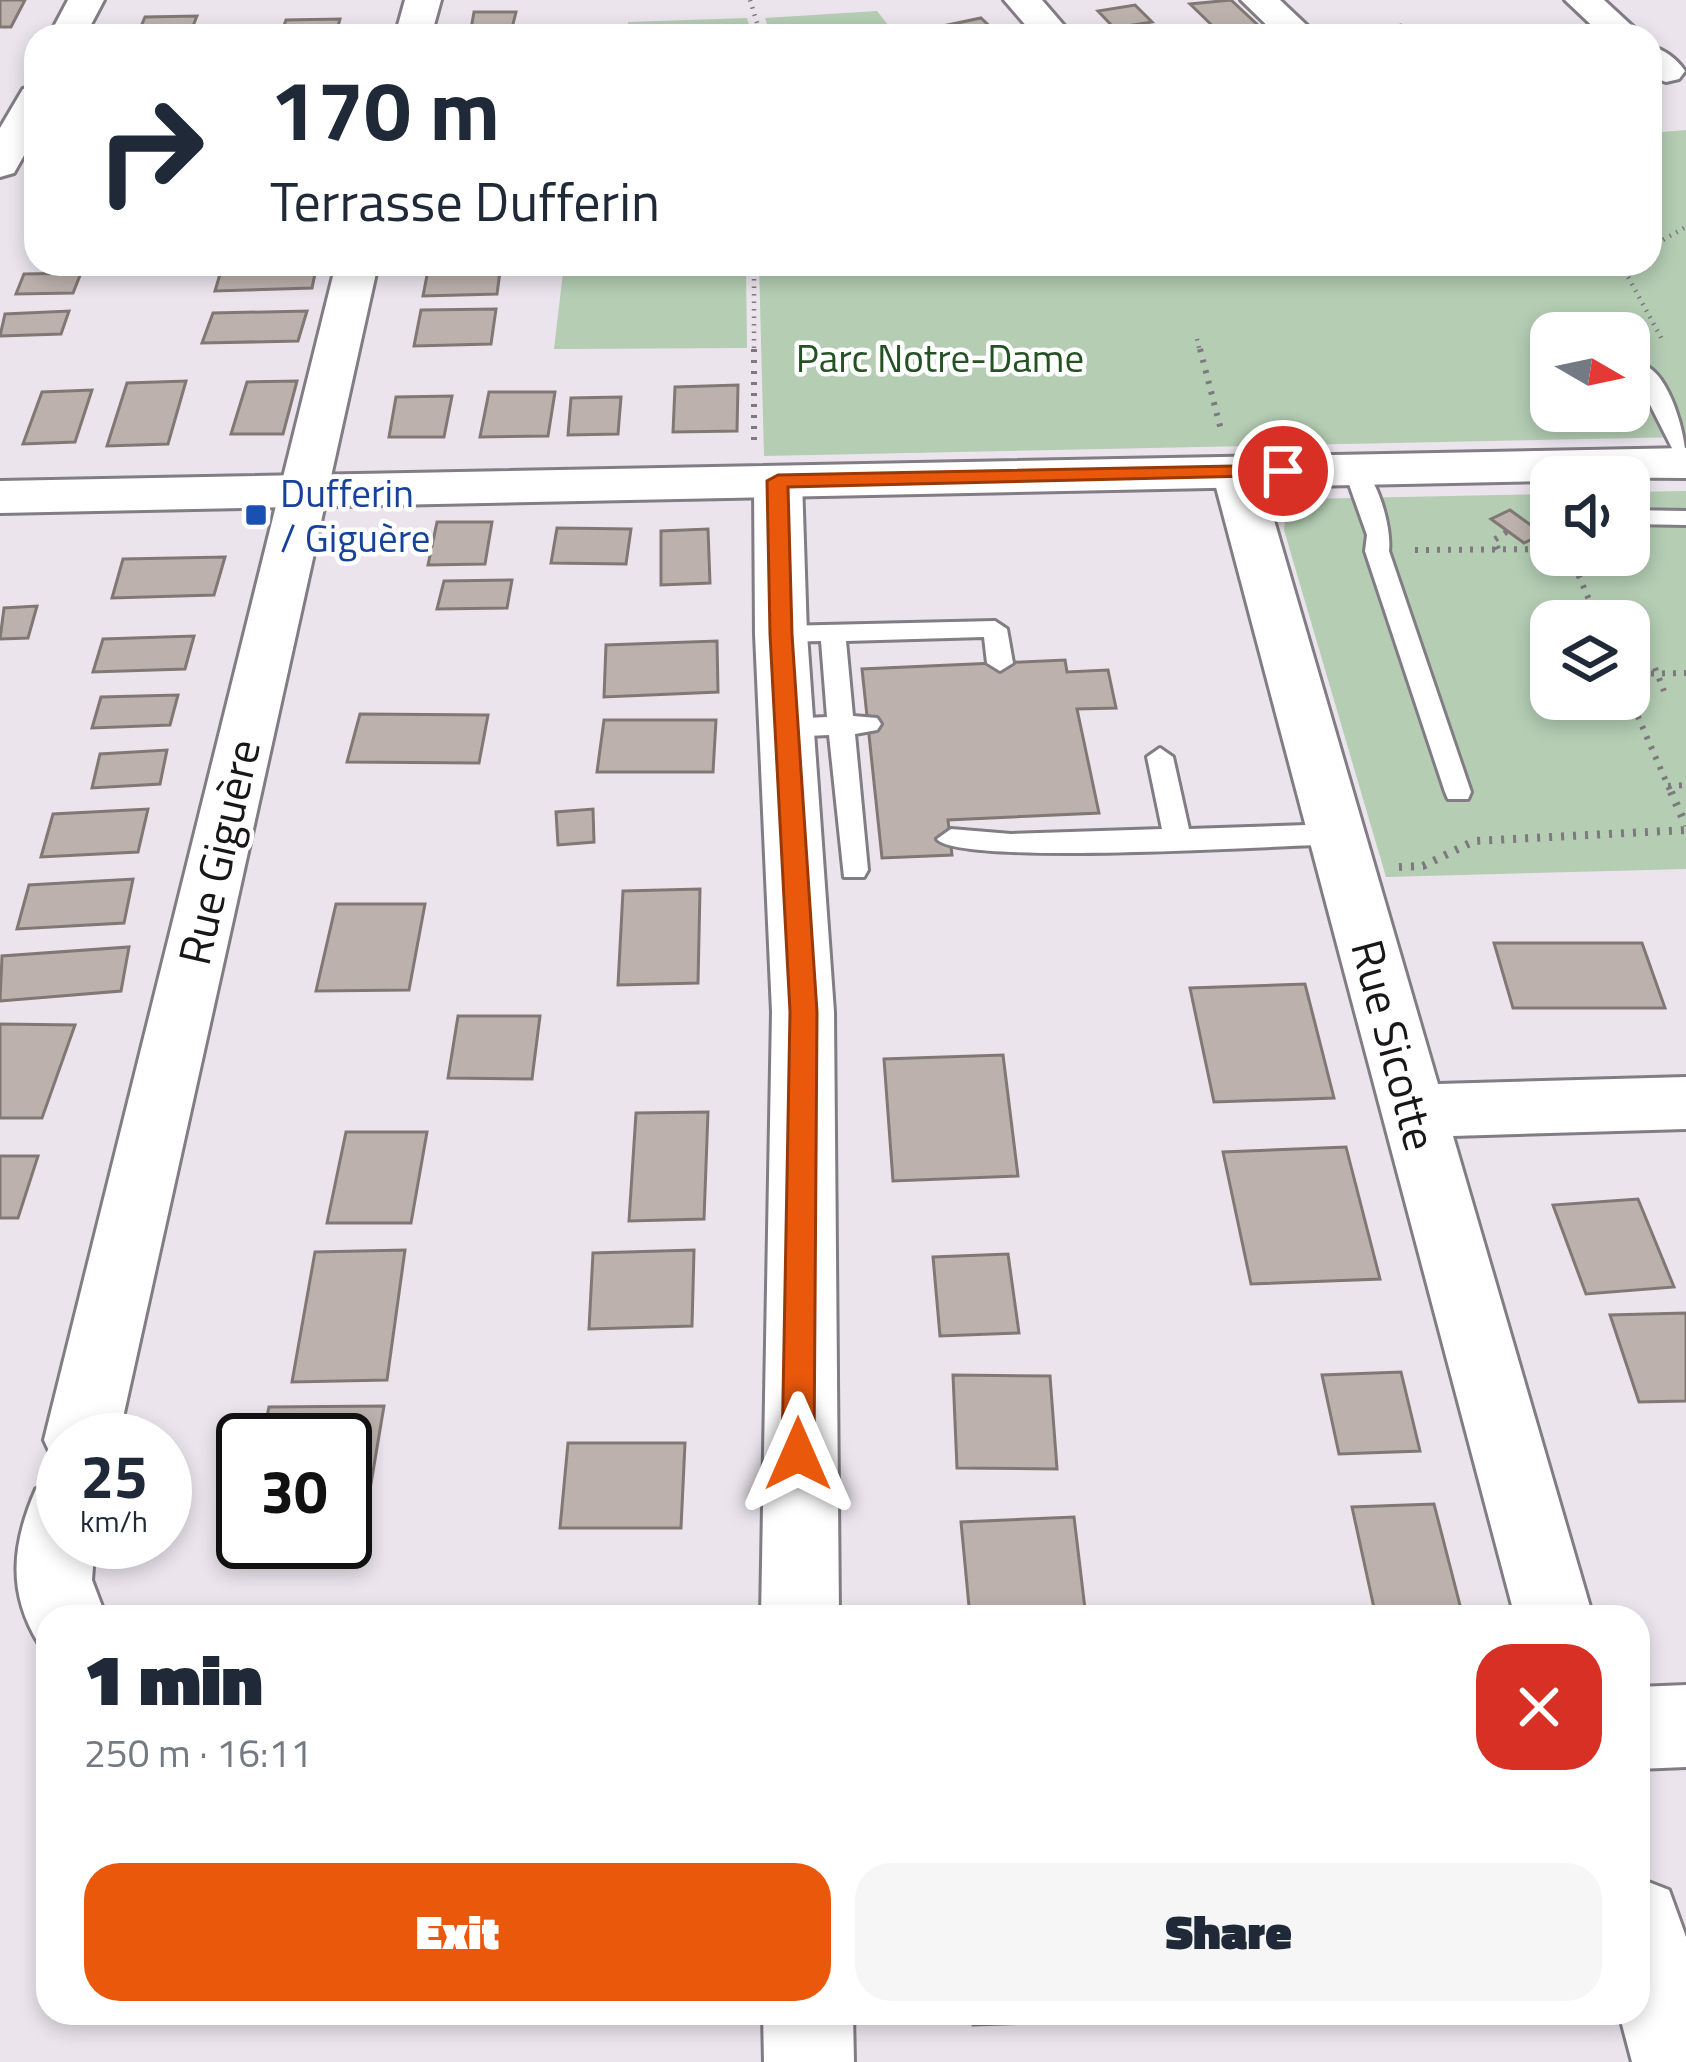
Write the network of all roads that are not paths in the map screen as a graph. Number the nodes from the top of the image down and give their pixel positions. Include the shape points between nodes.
1 (1259, 0) edge
2 (1583, 0) edge
3 (1286, 24) edge
4 (1611, 24) edge
5 (24, 120) edge
6 (0, 165) edge
7 (354, 276) edge
8 (1650, 382) edge
9 (1686, 454) edge
10 (1231, 459) junction
11 (1686, 463) edge
12 (1650, 466) edge
13 (766, 470) junction
14 (1355, 470) junction
15 (1530, 471) edge
16 (302, 491) junction
17 (0, 497) edge
18 (1650, 517) edge
19 (1686, 518) edge
20 (807, 633) junction
21 (1000, 663) dead end
22 (832, 726) junction
23 (1160, 758) dead end
24 (1458, 792) dead end
25 (1336, 834) junction
26 (951, 839) dead end
27 (1178, 839) junction
28 (854, 870) dead end
29 (1686, 1103) edge
30 (1412, 1111) junction
31 (87, 1413) edge
32 (53, 1569) edge
33 (59, 1605) edge
34 (800, 1605) edge
35 (1550, 1605) edge
36 (1686, 1726) edge
37 (1650, 1728) edge
38 (1650, 1964) edge
39 (808, 2025) edge
40 (809, 2062) edge
41 (1677, 2062) edge

1 - 3 street
2 - 4 street
5 - 6 street
7 - 16 street, Rue Giguère
8 - 9 lane
10 - 13 street
10 - 14 street
10 - 25 street, Rue Sicotte
11 - 12 street
13 - 16 street
13 - 20 street
14 - 15 street
14 - 24 lane
16 - 17 street
16 - 31 street, Rue Giguère
18 - 19 lane
20 - 21 lane via 995,629
20 - 22 street
22 - 28 lane
22 - 34 street via 803,1012
23 - 27 lane
25 - 27 lane
25 - 30 street, Rue Sicotte
26 - 27 lane
29 - 30 street
30 - 35 street, Rue Sicotte
32 - 33 street
36 - 37 street
38 - 41 street
39 - 40 street

